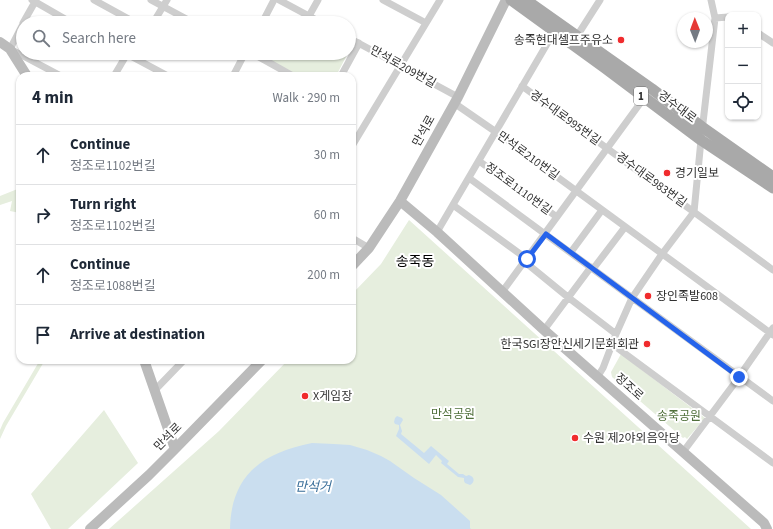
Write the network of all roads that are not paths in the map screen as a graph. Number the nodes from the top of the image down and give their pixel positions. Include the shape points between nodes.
1 (152, 0) edge
2 (274, 0) edge
3 (279, 0) edge
4 (318, 0) edge
5 (383, 0) edge
6 (440, 0) edge
7 (506, 0) edge
8 (511, 0) edge
9 (526, 0) edge
10 (600, 0) edge
11 (711, 0) edge
12 (34, 1) edge
13 (96, 1) edge
14 (165, 3) edge
15 (539, 14) junction
16 (26, 16) edge
17 (60, 16) edge
18 (123, 16) edge
19 (158, 16) edge
20 (184, 16) edge
21 (266, 16) edge
22 (309, 16) joint
23 (725, 17) edge
24 (715, 18) junction
25 (426, 23) junction
26 (554, 32) junction
27 (761, 35) edge
28 (577, 36) junction
29 (16, 37) edge
30 (0, 42) edge
31 (356, 42) edge
32 (359, 43) junction
33 (773, 43) edge
34 (356, 48) edge
35 (10, 49) junction
36 (16, 52) edge
37 (16, 59) edge
38 (17, 60) edge
39 (31, 60) edge
40 (122, 60) edge
41 (142, 60) edge
42 (241, 60) edge
43 (264, 60) edge
44 (350, 60) edge
45 (401, 66) junction
46 (24, 72) edge
47 (53, 72) edge
48 (116, 72) edge
49 (162, 72) edge
50 (235, 72) edge
51 (286, 72) edge
52 (343, 72) edge
53 (522, 86) junction
54 (644, 98) junction
55 (456, 100) junction
56 (702, 127) junction
57 (496, 132) junction
58 (356, 139) edge
59 (701, 140) junction
60 (608, 149) junction
61 (479, 161) junction
62 (738, 165) junction
63 (763, 170) junction
64 (773, 177) edge
65 (469, 178) junction
66 (773, 188) edge
67 (576, 192) junction
68 (400, 201) junction
69 (454, 205) junction
70 (602, 210) junction
71 (694, 212) junction
72 (557, 217) junction
73 (625, 227) junction
74 (437, 232) junction
75 (546, 234) junction
76 (356, 240) edge
77 (369, 248) junction
78 (571, 252) junction
79 (662, 254) junction
80 (526, 260) junction
81 (356, 262) edge
82 (592, 268) junction
83 (773, 270) edge
84 (502, 292) junction
85 (569, 298) junction
86 (632, 298) junction
87 (544, 330) junction
88 (772, 332) edge
89 (616, 334) junction
90 (612, 344) junction
91 (145, 364) edge
92 (180, 364) edge
93 (258, 364) edge
94 (598, 376) junction
95 (739, 377) junction
96 (155, 390) junction
97 (773, 401) edge
98 (709, 416) junction
99 (176, 449) junction
100 (683, 452) junction
101 (773, 463) edge
102 (768, 527) edge
103 (90, 529) edge

1 - 14 street
2 - 21 street
3 - 22 street
4 - 22 street
5 - 25 street
6 - 25 street
7 - 55 street, 만석로
8 - 15 main road, 경수대로 / 1
9 - 15 main road, 경수대로 / 1
10 - 28 street
11 - 24 street
12 - 16 street
12 - 17 street
13 - 18 street
14 - 19 street
14 - 20 street
15 - 26 main road, 경수대로 / 1
15 - 28 main road, 경수대로 / 1
23 - 24 street
24 - 56 street
25 - 45 street
26 - 53 street, 경수대로995번길
26 - 54 main road, 경수대로 / 1
27 - 33 street
28 - 56 main road, 경수대로 / 1
29 - 35 street
30 - 35 street
31 - 32 street, 만석로209번길
32 - 34 street
32 - 45 street, 만석로209번길
35 - 36 street
35 - 37 street
38 - 46 street
39 - 47 street
40 - 48 street
41 - 49 street
42 - 50 street
43 - 51 street
44 - 52 street
45 - 55 street, 만석로209번길
45 - 58 street
53 - 57 street, 경수대로995번길
53 - 60 street, 경수대로995번길
54 - 59 main road, 경수대로 / 1
54 - 60 street, 경수대로983번길
55 - 57 street, 만석로210번길
55 - 68 street, 만석로
56 - 59 street
56 - 63 main road, 경수대로 / 1
57 - 61 street, 정조로1110번길
57 - 67 street, 만석로210번길
59 - 62 main road, 경수대로 / 1
59 - 71 street
60 - 67 street, 경수대로983번길
60 - 71 street, 경수대로983번길
61 - 65 street, 정조로1110번길
61 - 72 street, 정조로1110번길
62 - 63 main road via 742,162 752,170
62 - 66 main road, 경수대로 / 1
63 - 64 main road, 경수대로 / 1
65 - 69 street, 정조로1110번길
65 - 75 street, 정조로1110번길
67 - 70 street, 만석로210번길
67 - 72 street, 경수대로983번길
68 - 74 street, 정조로
68 - 77 street, 만석로
69 - 74 street, 정조로1110번길
69 - 80 street
70 - 73 street, 만석로210번길
70 - 78 street
71 - 79 street
71 - 83 street, 경수대로983번길
72 - 75 street, 경수대로983번길
73 - 79 street, 만석로210번길
73 - 82 street
74 - 84 street, 정조로
75 - 78 street, 정조로1110번길
75 - 80 street, 경수대로983번길
76 - 77 street
77 - 81 street, 만석로
78 - 82 street, 정조로1110번길
79 - 86 street
79 - 88 street, 만석로210번길
80 - 84 street, 경수대로983번길
80 - 85 street
82 - 85 street
82 - 86 street, 정조로1110번길
84 - 87 street, 정조로
85 - 87 street
85 - 89 street
86 - 89 street
86 - 95 street, 정조로1110번길
87 - 94 street, 정조로
88 - 95 street
89 - 90 street
90 - 94 street
90 - 98 street
91 - 96 street
92 - 96 street
93 - 99 street, 만석로
94 - 100 street, 정조로
95 - 97 street, 정조로1110번길
95 - 98 street
96 - 99 street
98 - 100 street
98 - 101 street
99 - 103 street, 만석로
100 - 102 street, 정조로

